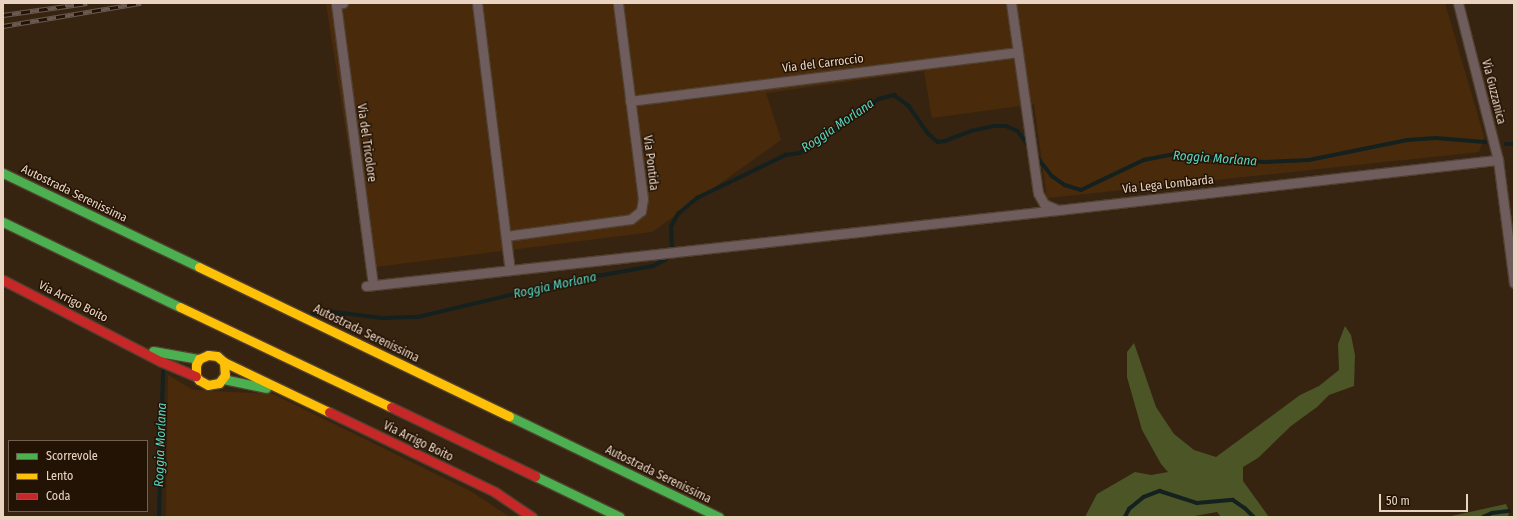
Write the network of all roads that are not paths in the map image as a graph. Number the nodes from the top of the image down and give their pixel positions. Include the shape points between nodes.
1 (476, 3) edge
2 (618, 3) edge
3 (1011, 3) edge
4 (1458, 3) edge
5 (339, 4) edge
6 (1018, 52) junction
7 (630, 101) junction
8 (1498, 160) junction
9 (3, 173) edge
10 (1058, 210) junction
11 (3, 222) edge
12 (506, 236) junction
13 (510, 270) junction
14 (3, 280) edge
15 (1514, 283) edge
16 (369, 286) joint
17 (132, 345) junction
18 (199, 359) junction
19 (224, 362) junction
20 (196, 376) junction
21 (223, 379) junction
22 (291, 394) junction
23 (532, 517) edge
24 (620, 517) edge
25 (718, 517) edge

1 - 12 street
2 - 7 street, Via Pontida
3 - 6 street
4 - 8 street, Via Guzzanica
5 - 16 street, Via del Tricolore
6 - 7 street, Via del Carroccio
6 - 10 street via 1038,193 1044,204
7 - 12 street, Via Pontida via 643,198 641,211 631,219
8 - 10 street, Via Lega Lombarda
8 - 15 street, Via Guzzanica
9 - 25 main road, Autostrada Serenissima
10 - 13 street, Via Lega Lombarda
11 - 24 main road
12 - 13 street
13 - 16 street, Via Lega Lombarda
14 - 17 main road, Via Arrigo Boito
17 - 18 main road, Via Arrigo Boito via 161,354
17 - 20 main road, Via Arrigo Boito
18 - 19 main road, Via Arrigo Boito via 212,354
18 - 20 main road
19 - 21 main road via 226,371
19 - 22 main road, Via Arrigo Boito
20 - 21 main road, Via Arrigo Boito via 208,385 214,385
21 - 22 main road, Via Arrigo Boito
22 - 23 main road, Via Arrigo Boito via 494,492

